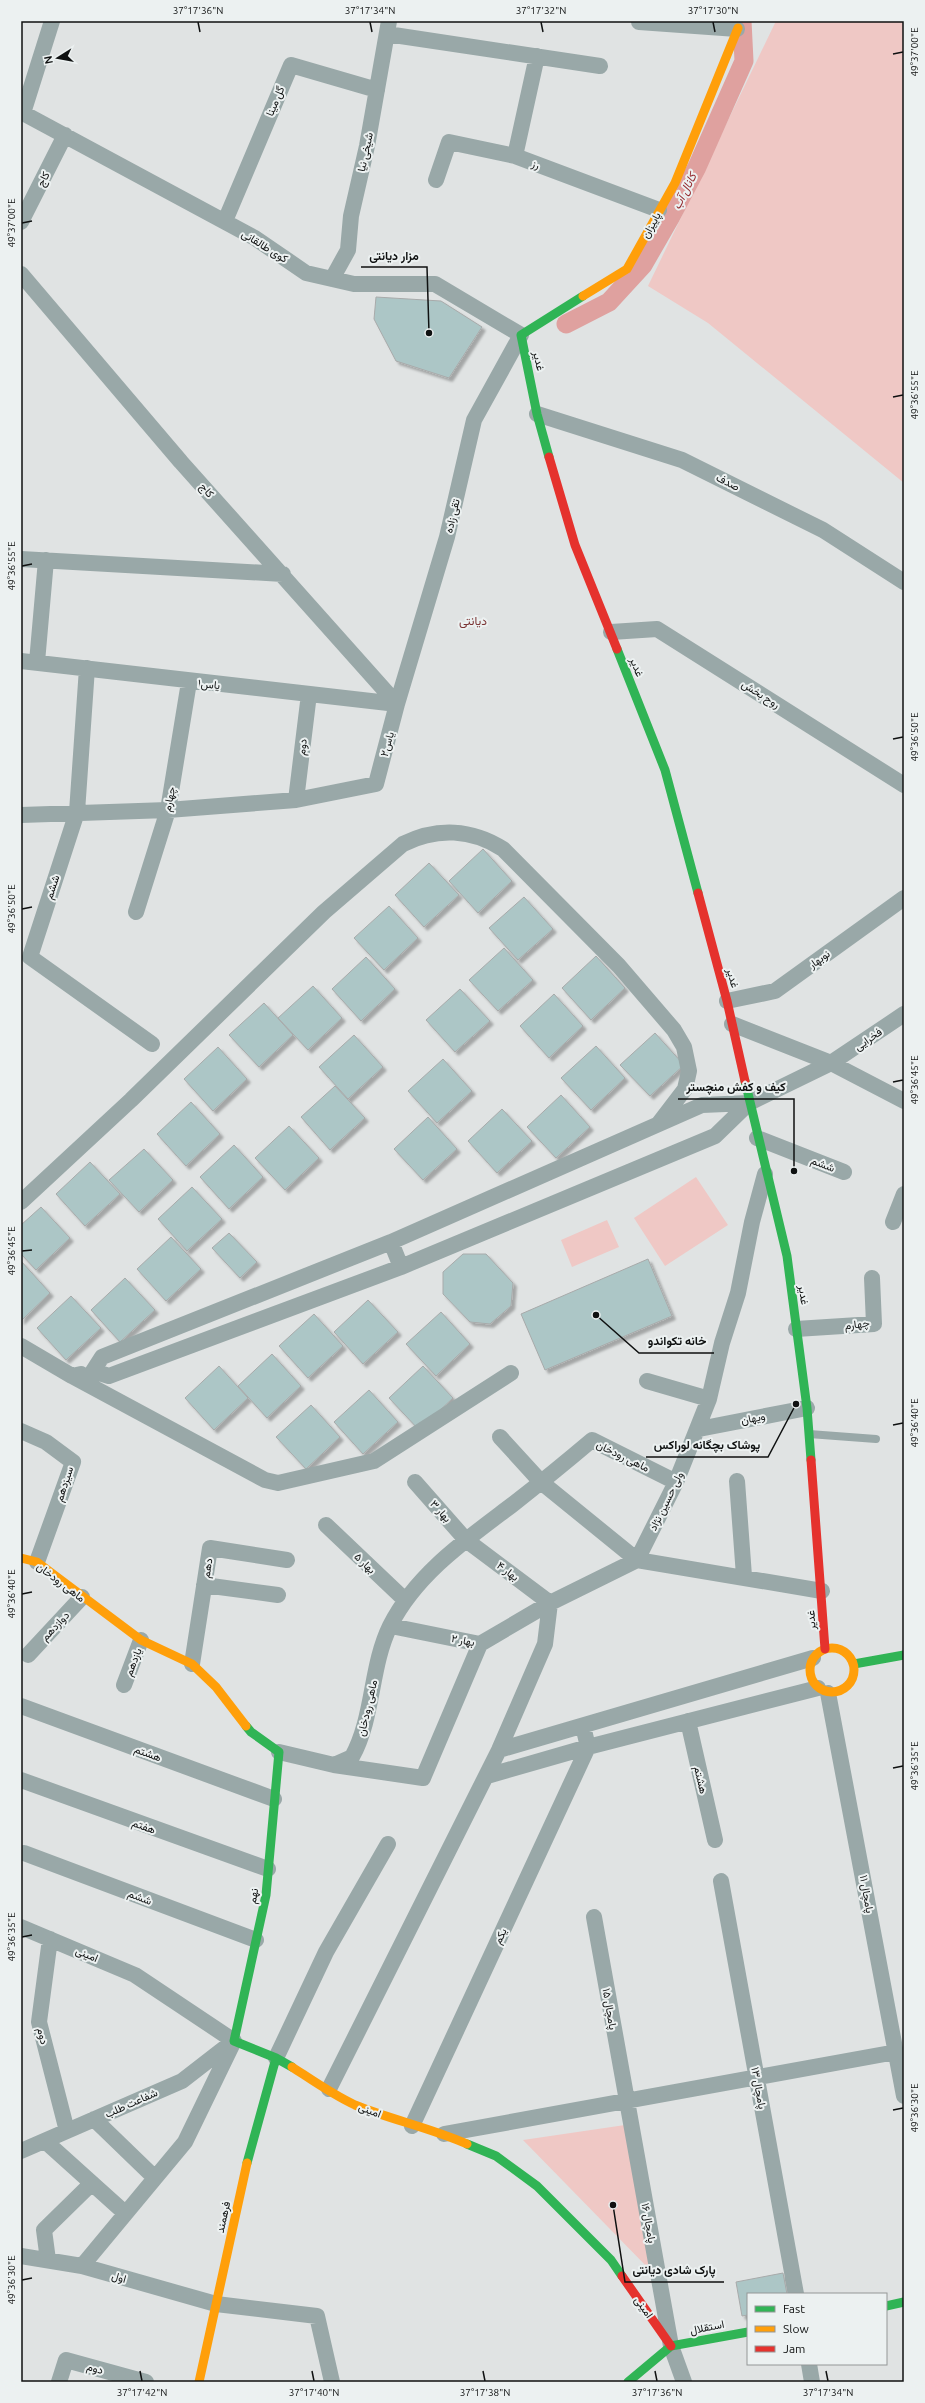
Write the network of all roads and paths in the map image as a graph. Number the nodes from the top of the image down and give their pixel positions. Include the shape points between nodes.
1 (52, 21) edge
2 (639, 22) dead end
3 (739, 26) edge
4 (388, 27) edge
5 (537, 56) junction
6 (600, 66) dead end
7 (377, 90) junction
8 (22, 113) edge
9 (65, 135) junction
10 (515, 156) junction
11 (436, 180) dead end
12 (659, 210) junction
13 (21, 222) edge
14 (225, 222) junction
15 (21, 274) edge
16 (332, 279) junction
17 (521, 335) junction
18 (537, 414) junction
19 (21, 559) edge
20 (46, 560) junction
21 (283, 574) junction
22 (904, 582) edge
23 (611, 632) junction
24 (21, 661) edge
25 (37, 662) junction
26 (87, 668) junction
27 (189, 682) junction
28 (308, 694) junction
29 (397, 704) junction
30 (904, 785) edge
31 (296, 800) junction
32 (168, 810) junction
33 (77, 812) junction
34 (21, 815) edge
35 (904, 898) edge
36 (136, 912) dead end
37 (727, 1001) junction
38 (904, 1014) edge
39 (732, 1024) junction
40 (152, 1044) dead end
41 (831, 1063) junction
42 (904, 1101) edge
43 (749, 1104) junction
44 (658, 1124) junction
45 (757, 1138) junction
46 (844, 1172) dead end
47 (766, 1174) junction
48 (904, 1194) edge
49 (21, 1202) edge
50 (893, 1222) dead end
51 (391, 1242) junction
52 (401, 1267) junction
53 (872, 1278) dead end
54 (796, 1329) junction
55 (21, 1346) edge
56 (93, 1371) junction
57 (511, 1373) dead end
58 (72, 1376) junction
59 (648, 1381) dead end
60 (709, 1399) junction
61 (807, 1408) junction
62 (699, 1429) junction
63 (21, 1431) edge
64 (809, 1434) junction
65 (500, 1436) dead end
66 (876, 1439) dead end
67 (737, 1481) dead end
68 (415, 1482) dead end
69 (541, 1482) junction
70 (676, 1482) junction
71 (326, 1525) dead end
72 (466, 1540) junction
73 (21, 1558) edge
74 (287, 1560) dead end
75 (637, 1560) junction
76 (37, 1562) junction
77 (744, 1576) junction
78 (204, 1585) junction
79 (822, 1591) junction
80 (278, 1595) dead end
81 (82, 1597) junction
82 (405, 1600) junction
83 (550, 1603) junction
84 (390, 1626) junction
85 (142, 1640) junction
86 (480, 1644) junction
87 (819, 1653) junction
88 (28, 1655) dead end
89 (904, 1655) edge
90 (192, 1664) junction
91 (854, 1664) junction
92 (124, 1685) dead end
93 (823, 1691) junction
94 (21, 1706) edge
95 (688, 1721) junction
96 (583, 1726) junction
97 (588, 1747) junction
98 (499, 1750) junction
99 (279, 1752) junction
100 (334, 1765) junction
101 (487, 1776) junction
102 (21, 1780) edge
103 (274, 1799) junction
104 (715, 1840) dead end
105 (388, 1844) dead end
106 (24, 1853) dead end
107 (268, 1869) junction
108 (721, 1881) dead end
109 (594, 1917) dead end
110 (21, 1927) edge
111 (50, 1939) junction
112 (256, 1940) junction
113 (234, 2041) junction
114 (896, 2052) junction
115 (276, 2058) junction
116 (757, 2077) junction
117 (329, 2089) junction
118 (904, 2096) edge
119 (627, 2100) junction
120 (94, 2120) junction
121 (412, 2126) junction
122 (67, 2131) junction
123 (444, 2134) junction
124 (45, 2141) junction
125 (21, 2152) edge
126 (155, 2178) junction
127 (92, 2183) junction
128 (125, 2213) junction
129 (21, 2256) edge
130 (48, 2260) junction
131 (82, 2266) junction
132 (796, 2293) edge
133 (904, 2302) edge
134 (216, 2304) junction
135 (887, 2306) edge
136 (747, 2332) edge
137 (671, 2346) junction
138 (809, 2365) edge
139 (59, 2382) edge
140 (146, 2382) edge
141 (199, 2382) edge
142 (332, 2382) edge
143 (628, 2382) edge
144 (684, 2382) edge
145 (812, 2382) edge

1 - 8 street
2 - 3 street
3 - 12 main road, پاییزان via 675,183
4 - 5 street
4 - 7 street, شیخی نیا
5 - 6 street
5 - 10 street
7 - 14 street, گل مینا via 291,64
7 - 16 street, شیخی نیا via 351,216 348,250
8 - 9 street, کوی طالقانی
9 - 13 street, کاج
9 - 14 street, کوی طالقانی
10 - 11 street, رز via 449,142
10 - 12 street, رز
12 - 17 main road, پاییزان via 627,269
14 - 16 street, کوی طالقانی via 255,238 306,273
15 - 21 street, کاج via 181,462
16 - 17 street, کوی طالقانی via 354,284 435,284
17 - 18 main road, غدیر
17 - 29 street, تقی زاده via 474,420 447,537
18 - 22 street, صدف via 682,460 823,530
18 - 23 main road, غدیر via 576,545
19 - 20 street
20 - 21 street
20 - 25 street
21 - 29 street, کاج
23 - 30 street, روح بخش via 657,629
23 - 37 main road, غدیر via 665,770
24 - 25 street, یاس۱
25 - 26 street, یاس۱
26 - 27 street, یاس۱
26 - 33 street, ششم
27 - 28 street, یاس۱
27 - 32 street, چهارم
28 - 29 street, یاس۱
28 - 31 street, دوم
29 - 31 street, یاس۲ via 376,784
31 - 32 street
32 - 33 street
32 - 36 street, چهارم
33 - 34 street
33 - 40 street, ششم via 30,957
35 - 37 street, نوبهار via 775,991
37 - 39 main road, غدیر
38 - 41 street, فخرایی
39 - 41 street
39 - 43 main road, غدیر
41 - 42 street
41 - 43 street, فخرایی
43 - 44 street via 702,1105
43 - 45 main road, غدیر
43 - 52 street via 715,1136
44 - 49 street via 685,1089 689,1071 684,1047 674,1030 619,966 503,849 487,838 468,834 434,833 403,844 324,912 131,1100
44 - 51 street
45 - 46 street, ششم
45 - 47 main road, غدیر
47 - 54 main road, غدیر via 787,1256
47 - 60 street, ولی حسین نژاد via 752,1222 738,1293 722,1343
48 - 50 street
51 - 52 street
51 - 56 street via 102,1357
52 - 56 street via 110,1376
53 - 54 street, چهارم via 874,1324
54 - 61 main road, غدیر
55 - 58 street
56 - 58 street
57 - 58 street via 374,1461 278,1482 264,1480
59 - 60 street
60 - 62 street, ولی حسین نژاد
61 - 62 street, ویهان
61 - 64 main road, غدیر
62 - 70 street, ولی حسین نژاد
63 - 76 street, سیزدهم via 46,1442 73,1462
64 - 66 lane
64 - 79 main road, غدیر
65 - 69 street
67 - 77 street
68 - 72 street, بهار ۳
69 - 70 street, ماهی رودخان via 592,1440
69 - 72 street, ماهی رودخان
69 - 75 street
70 - 75 street, ولی حسین نژاد
71 - 82 street, بهار ۵
72 - 82 street, ماهی رودخان via 425,1576
72 - 83 street, بهار ۴
73 - 76 main road, ماهی رودخان
74 - 78 street, دهم via 210,1548
75 - 77 street
75 - 83 street
76 - 81 main road, ماهی رودخان
77 - 79 street
78 - 80 street
78 - 90 street, دهم
79 - 87 main road, غدیر
81 - 85 main road, ماهی رودخان
81 - 88 street, دوازدهم
82 - 84 street, ماهی رودخان
83 - 86 street, بهار ۲
83 - 98 street via 545,1644
84 - 86 street, بهار ۲
84 - 100 street, ماهی رودخان via 381,1649 358,1746 352,1757
85 - 90 main road, ماهی رودخان
85 - 92 street, یازدهم
86 - 100 street via 423,1778
87 - 91 main road via 834,1648 843,1650
87 - 93 main road via 809,1669 812,1680
87 - 96 street
89 - 91 main road
90 - 99 main road, ماهی رودخان via 216,1687 251,1732
91 - 93 main road via 854,1675 849,1685 840,1692
93 - 95 street
93 - 114 street, پامچال ۱۱
94 - 103 street, هشتم
95 - 97 street
95 - 104 street, هشتم
96 - 97 street
96 - 98 street
97 - 101 street
97 - 121 street, یکم
98 - 101 street
99 - 100 street, ماهی رودخان
99 - 103 main road, نهم
101 - 117 street
102 - 107 street, هفتم
103 - 107 main road, نهم
105 - 115 street via 326,1952
106 - 112 street, ششم
107 - 112 main road, نهم via 266,1895
108 - 116 street, پامچال ۱۳
109 - 119 street, پامچال ۱۵
110 - 111 street, امینی
111 - 113 street, امینی via 135,1975
111 - 122 street, دوم via 39,2022
112 - 113 main road, نهم
113 - 115 main road, امینی
113 - 120 street, شفاعت طلب via 182,2081
113 - 126 street via 185,2142
114 - 116 street
114 - 118 street, پامچال ۱۱
115 - 117 main road, امینی
115 - 134 main road, فرهمند via 245,2170
116 - 119 street
116 - 132 street, پامچال ۱۳
117 - 121 main road, امینی via 353,2104
119 - 123 street
119 - 137 street, پامچال ۱۶
120 - 122 street, شفاعت طلب
120 - 126 street
121 - 123 main road, امینی
122 - 124 street, شفاعت طلب
123 - 137 main road, امینی via 496,2156 537,2186 611,2260
124 - 125 street, شفاعت طلب
124 - 127 street
126 - 128 street
127 - 128 street
127 - 130 street via 44,2230
128 - 131 street
129 - 130 street, اول
130 - 131 street, اول
131 - 134 street, اول
133 - 135 main road
134 - 141 main road, فرهمند
134 - 142 street, اول via 317,2316
136 - 137 main road, استقلال
137 - 143 main road
137 - 144 street, پامچال ۱۶
138 - 145 street
139 - 140 street, دوم via 66,2360

